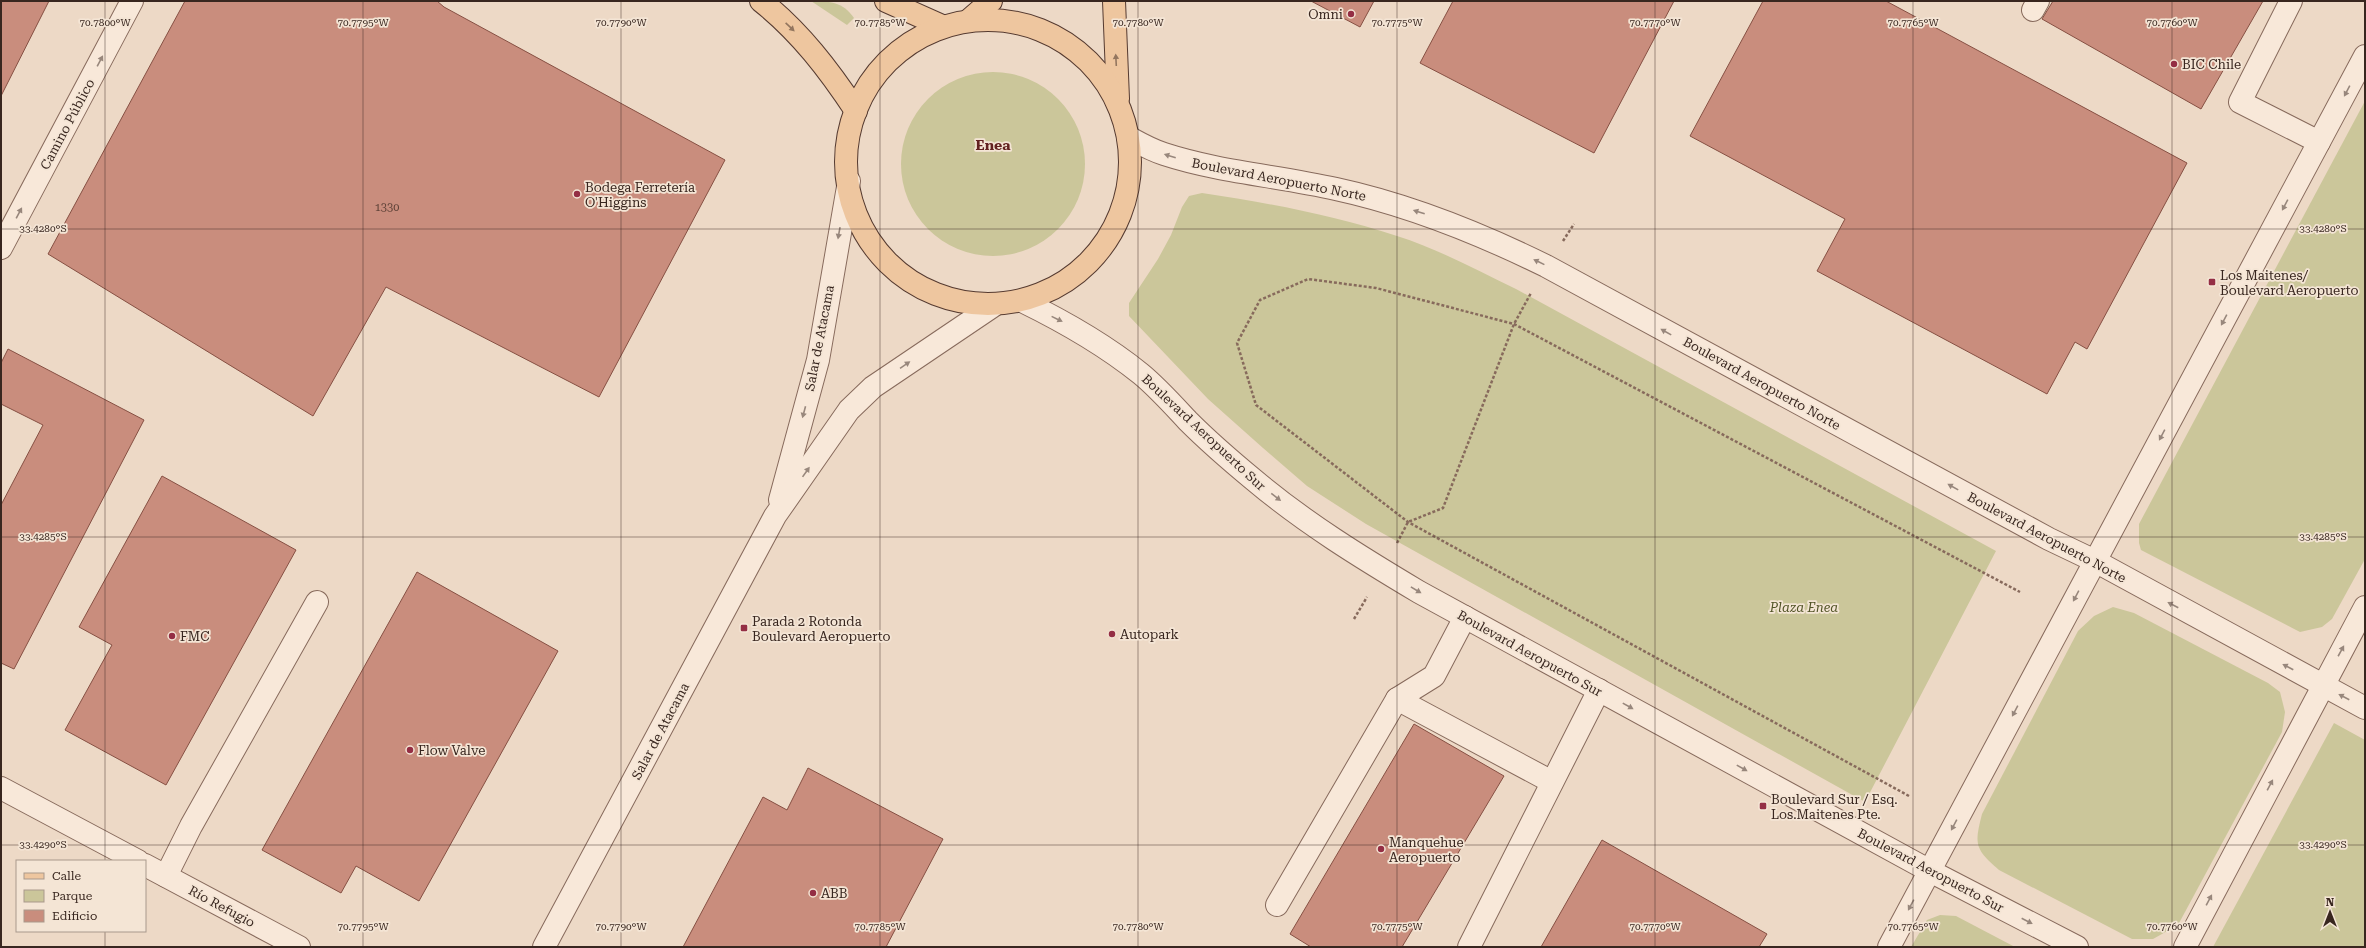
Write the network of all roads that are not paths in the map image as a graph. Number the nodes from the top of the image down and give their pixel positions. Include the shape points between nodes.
1 (132, 1) edge
2 (761, 1) edge
3 (886, 1) edge
4 (991, 1) edge
5 (1114, 1) edge
6 (2291, 1) edge
7 (969, 20) junction
8 (942, 26) junction
9 (2365, 56) edge
10 (1118, 99) junction
11 (856, 112) junction
12 (1128, 137) junction
13 (2319, 142) junction
14 (849, 181) junction
15 (1, 248) edge
16 (1022, 301) junction
17 (996, 304) junction
18 (775, 516) junction
19 (2095, 561) junction
20 (316, 602) dead end
21 (2365, 607) edge
22 (1465, 617) junction
23 (2322, 685) junction
24 (1599, 690) junction
25 (1397, 699) junction
26 (2365, 708) edge
27 (1552, 782) junction
28 (1, 788) edge
29 (136, 860) edge
30 (146, 866) edge
31 (1930, 871) junction
32 (166, 876) junction
33 (1277, 905) dead end
34 (299, 947) edge
35 (544, 947) edge
36 (1469, 947) edge
37 (1889, 947) edge
38 (2077, 947) edge
39 (2185, 947) edge

15 -> 1 street, Camino Público
2 -> 11 main road via 794,30 819,58
3 - 8 main road
4 - 7 main road
10 -> 5 main road
6 - 13 street via 2240,102
7 - 8 main road
7 - 10 main road via 997,21 1024,26 1049,36 1088,62
8 - 11 main road via 899,50 881,67 868,86
9 -> 13 street
10 - 12 main road
11 - 14 main road via 848,142
12 - 16 main road via 1130,163 1127,188 1121,213 1110,236 1093,258 1072,277 1049,292
19 -> 12 street, Boulevard Aeropuerto Norte via 2049,539 1546,266 1493,240 1399,206 1336,188 1188,161 1161,153
13 -> 19 street
14 - 17 main road via 854,206 864,230 879,252 897,270 918,286 943,297 969,303
14 -> 18 street, Salar de Atacama via 818,360
16 - 17 main road
16 -> 22 street, Boulevard Aeropuerto Sur via 1076,328 1110,349 1143,375 1196,428 1255,481 1296,513 1383,570
18 -> 17 street, Salar de Atacama via 849,410 873,387
18 - 35 street, Salar de Atacama
23 -> 19 street, Boulevard Aeropuerto Norte
19 -> 31 street
20 - 32 street via 191,826
23 -> 21 street
22 - 24 street, Boulevard Aeropuerto Sur
22 - 25 street via 1434,676
26 -> 23 street, Boulevard Aeropuerto Norte
39 -> 23 street
24 - 27 street
24 -> 31 street, Boulevard Aeropuerto Sur
25 - 27 street
25 - 33 street
27 - 36 street
28 - 29 street
30 - 32 street, Río Refugio
31 -> 37 street
31 -> 38 street, Boulevard Aeropuerto Sur
32 - 34 street, Río Refugio

